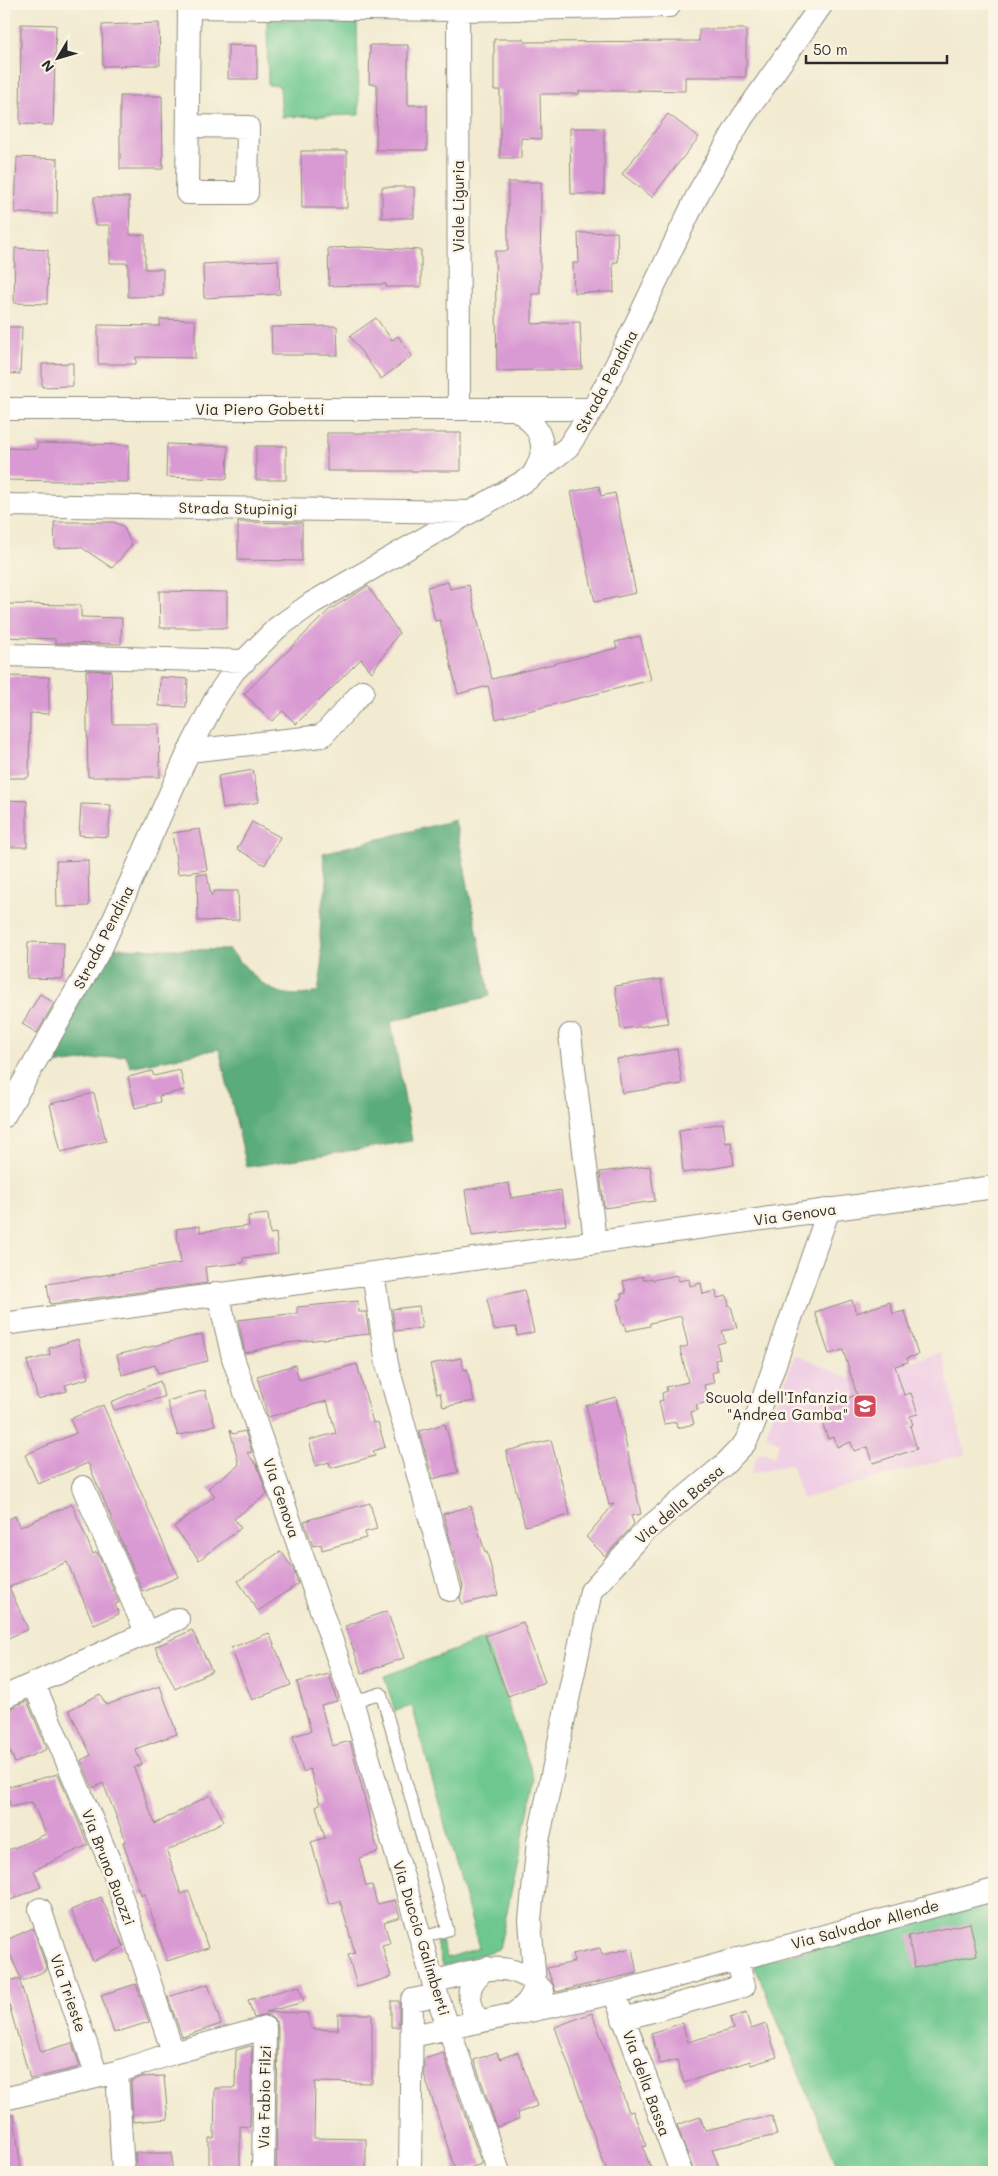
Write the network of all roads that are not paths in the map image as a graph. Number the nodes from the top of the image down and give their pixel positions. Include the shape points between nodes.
1 (669, 4) edge
2 (822, 4) edge
3 (458, 7) edge
4 (188, 126) dead end
5 (4, 408) edge
6 (459, 409) junction
7 (593, 409) junction
8 (517, 410) junction
9 (532, 476) junction
10 (4, 504) edge
11 (472, 512) junction
12 (4, 655) edge
13 (244, 661) junction
14 (363, 691) dead end
15 (189, 751) junction
16 (570, 1035) dead end
17 (4, 1116) edge
18 (994, 1186) edge
19 (829, 1209) junction
20 (595, 1241) junction
21 (372, 1273) junction
22 (218, 1293) junction
23 (4, 1324) edge
24 (83, 1486) dead end
25 (450, 1590) dead end
26 (178, 1619) dead end
27 (146, 1632) junction
28 (34, 1684) junction
29 (4, 1697) edge
30 (352, 1702) junction
31 (994, 1890) edge
32 (40, 1909) dead end
33 (530, 1920) junction
34 (420, 1938) junction
35 (741, 1957) junction
36 (497, 1969) junction
37 (535, 1984) junction
38 (435, 1989) junction
39 (614, 1993) junction
40 (551, 2006) junction
41 (512, 2015) junction
42 (623, 2019) junction
43 (477, 2022) junction
44 (449, 2027) junction
45 (412, 2036) junction
46 (173, 2053) junction
47 (107, 2074) junction
48 (4, 2099) edge
49 (123, 2172) edge
50 (263, 2172) edge
51 (410, 2172) edge
52 (499, 2172) edge
53 (681, 2172) edge

1 - 3 street
2 - 7 street, Strada Pendina via 742,118 700,190
3 - 4 street via 188,7
3 - 6 street, Viale Liguria
5 - 6 street, Via Piero Gobetti
6 - 8 street, Via Piero Gobetti
7 - 8 street, Via Piero Gobetti
7 - 9 street, Strada Pendina via 568,447
8 - 9 street via 530,419 542,439 541,460
9 - 11 street, Strada Pendina
10 - 11 street, Strada Stupinigi
11 - 13 street, Strada Pendina via 312,603 277,628
12 - 13 street
13 - 15 street, Strada Pendina via 217,696
14 - 15 street via 322,736
15 - 17 street, Strada Pendina via 102,946
16 - 20 street
18 - 19 street, Via Genova
19 - 20 street, Via Genova
19 - 33 street, Via della Bassa via 754,1424 744,1443 725,1464 647,1529 591,1591 538,1841
20 - 21 street, Via Genova
21 - 22 street, Via Genova
21 - 25 street via 387,1364
22 - 23 street, Via Genova
22 - 30 street, Via Genova via 233,1358
24 - 27 street
26 - 27 street
27 - 28 street
28 - 29 street
28 - 46 street, Via Bruno Buozzi via 112,1867
30 - 34 street, Via Duccio Galimberti
30 - 34 lane via 381,1693 384,1703 448,1930
31 - 35 street, Via Salvador Allende
32 - 47 street, Via Trieste
33 - 36 street, Via della Bassa
33 - 37 street, Via della Bassa
34 - 38 street, Via Duccio Galimberti
35 - 39 street, Via Salvador Allende
35 - 42 street via 744,1986
36 - 37 street
36 - 38 street
36 - 43 street, Via della Bassa via 471,1983 469,2002
37 - 40 street
37 - 41 street via 529,2001
38 - 44 street, Via Duccio Galimberti
38 - 45 street via 412,2000
39 - 40 street, Via Salvador Allende
39 - 42 street, Via della Bassa
40 - 41 street, Via Salvador Allende
41 - 43 street, Via Salvador Allende
42 - 53 street, Via della Bassa
43 - 44 street, Via Salvador Allende
44 - 45 street, Via Salvador Allende
44 - 52 street, Via Duccio Galimberti
45 - 51 street
46 - 47 street
46 - 50 street, Via Fabio Filzi via 265,2028
47 - 48 street
47 - 49 street, Via Trieste

